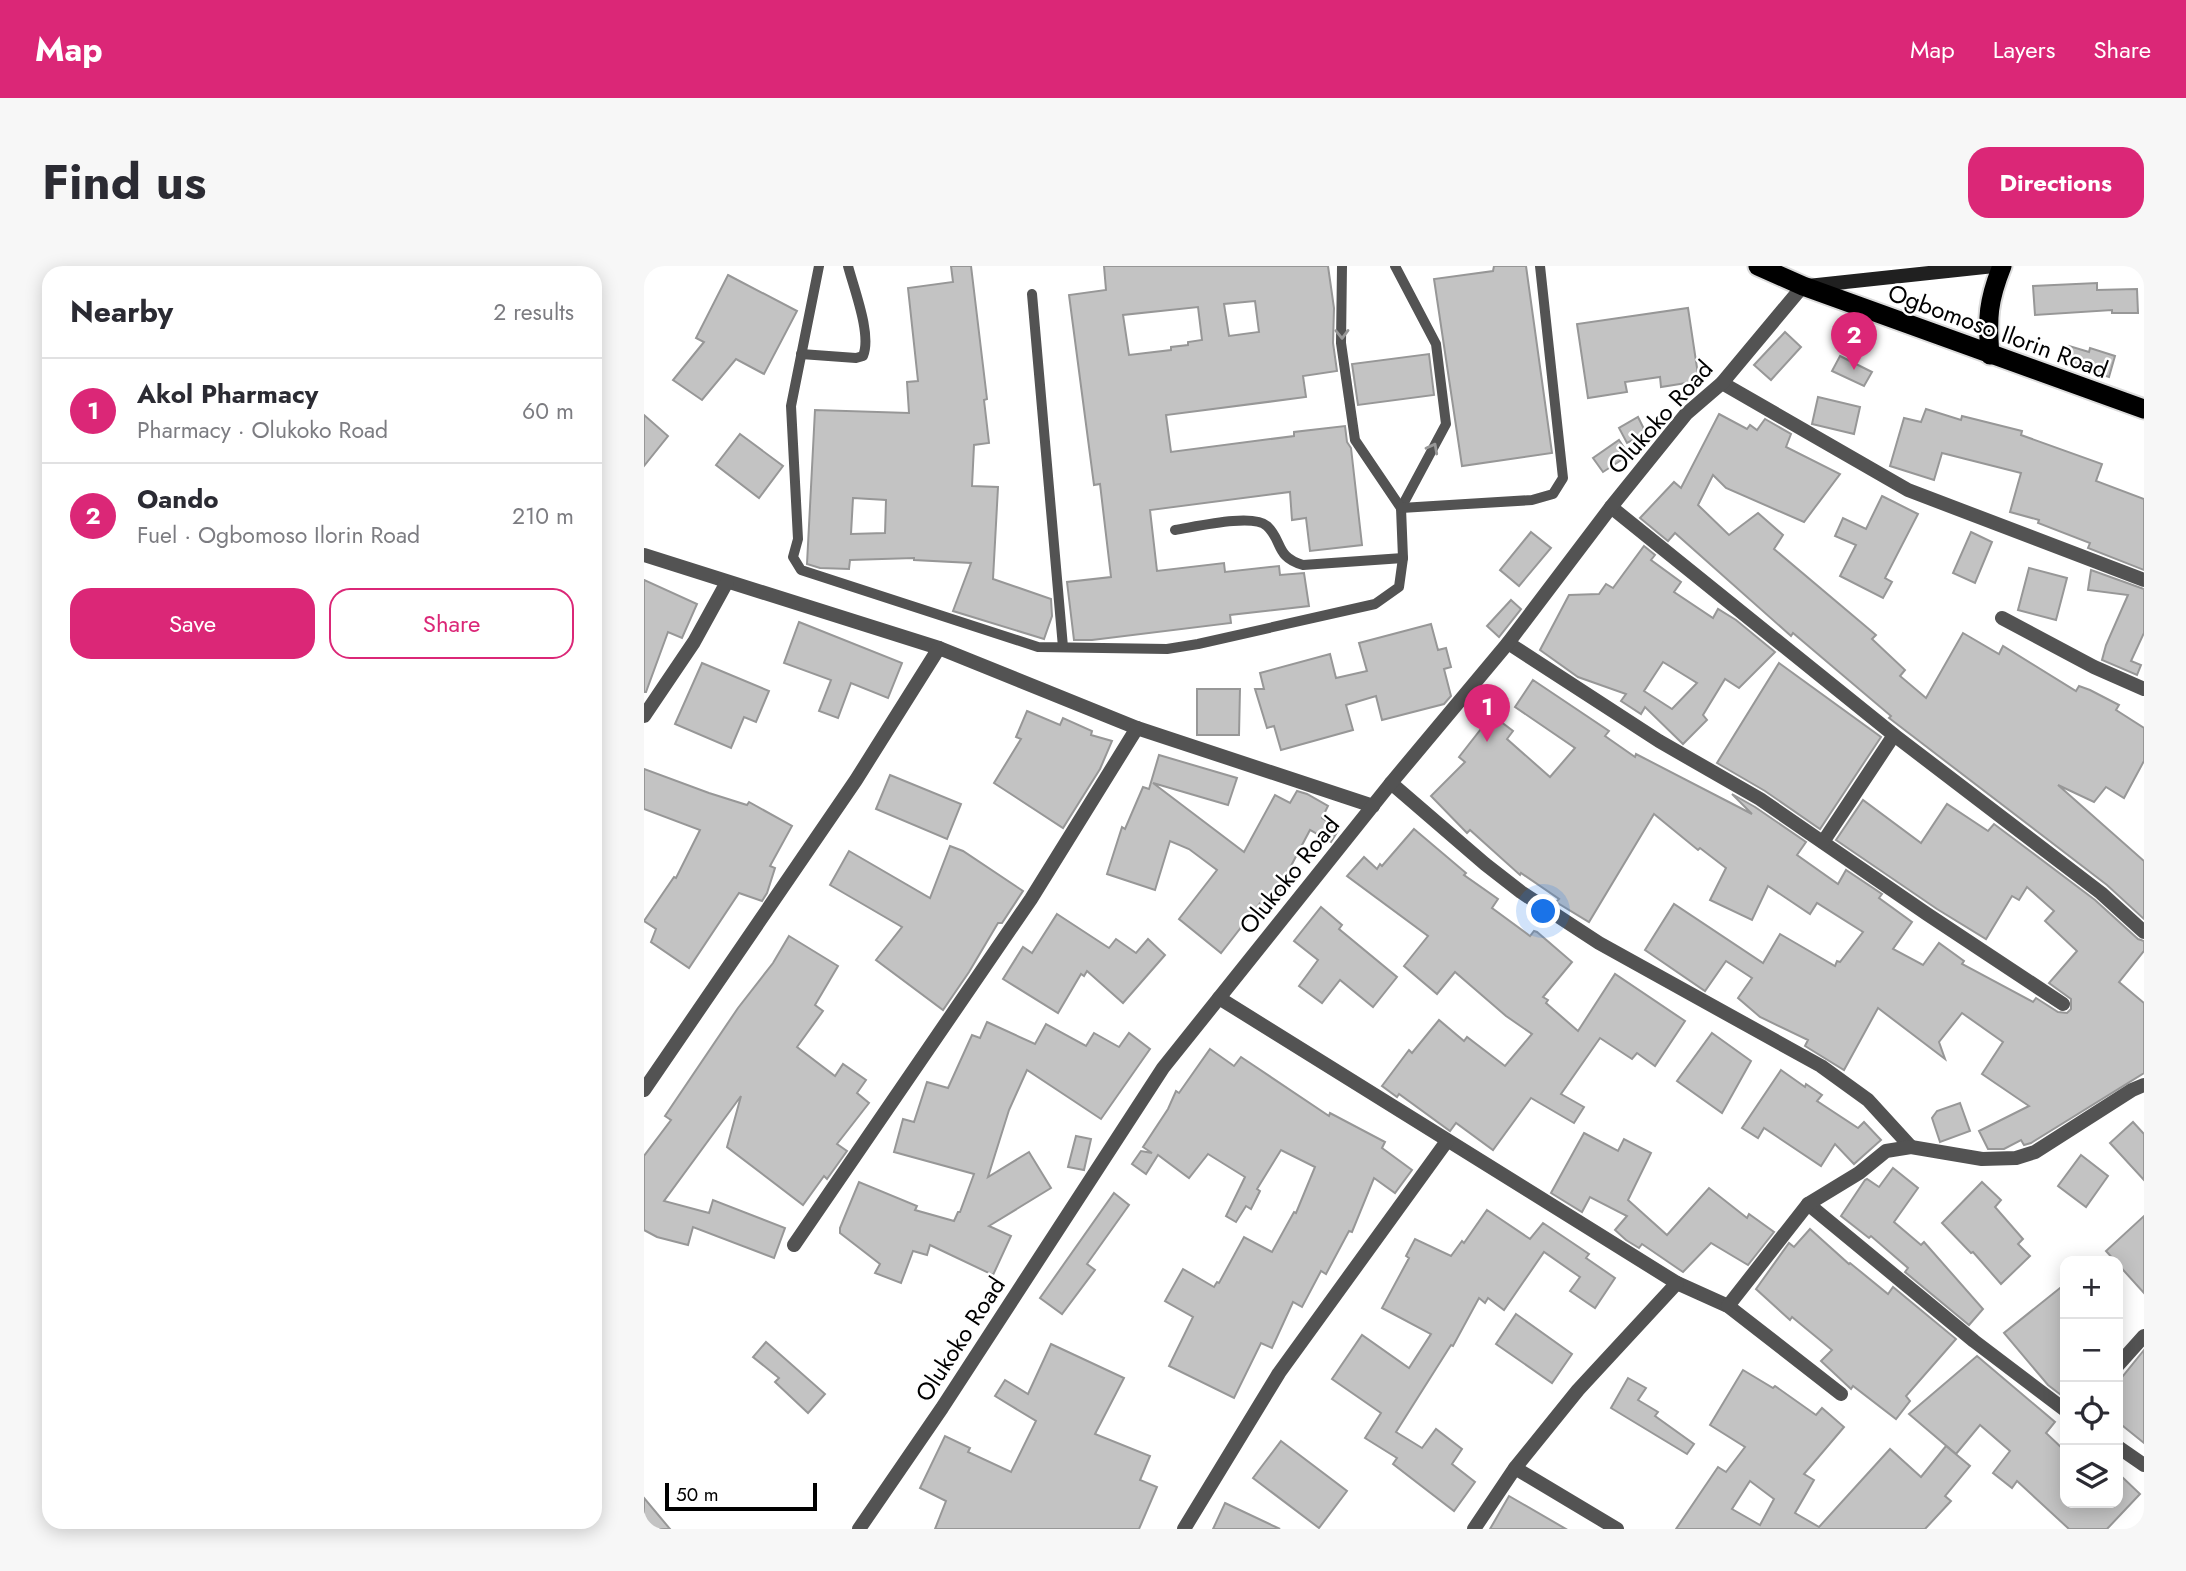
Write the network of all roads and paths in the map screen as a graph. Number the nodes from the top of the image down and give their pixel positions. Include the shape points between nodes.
1 (819, 266) edge
2 (848, 266) edge
3 (1342, 266) edge
4 (1395, 266) edge
5 (1539, 266) edge
6 (1994, 266) edge
7 (2002, 266) edge
8 (1770, 268) edge
9 (1803, 286) junction
10 (1032, 295) dead end
11 (800, 354) junction
12 (1990, 355) junction
13 (1722, 383) junction
14 (2144, 409) edge
15 (1611, 507) junction
16 (1401, 508) junction
17 (1175, 530) dead end
18 (644, 555) edge
19 (1403, 558) junction
20 (2144, 580) edge
21 (727, 582) junction
22 (2002, 618) dead end
23 (1508, 643) junction
24 (1063, 647) junction
25 (939, 648) junction
26 (2144, 689) edge
27 (644, 716) edge
28 (1137, 728) junction
29 (1894, 735) junction
30 (1391, 783) junction
31 (1373, 806) junction
32 (1823, 842) junction
33 (2144, 932) edge
34 (1219, 998) junction
35 (2063, 1004) dead end
36 (2144, 1085) edge
37 (644, 1090) edge
38 (1447, 1141) junction
39 (1911, 1147) junction
40 (1808, 1204) junction
41 (794, 1245) dead end
42 (1677, 1283) junction
43 (1728, 1306) junction
44 (2144, 1336) edge
45 (2123, 1359) edge
46 (1841, 1394) dead end
47 (2060, 1406) edge
48 (2123, 1450) edge
49 (2144, 1465) edge
50 (1515, 1468) junction
51 (859, 1529) edge
52 (1184, 1529) edge
53 (1474, 1529) edge
54 (1617, 1529) edge

1 - 11 lane
2 - 11 lane via 865,334 863,356
3 -> 16 lane via 1341,343 1355,440
16 -> 4 lane via 1446,424 1436,344
5 - 16 lane via 1563,478 1553,494 1532,500
6 - 9 main road
7 - 12 highway via 1990,296
8 - 9 highway, Ogbomoso Ilorin Road
9 - 12 highway, Ogbomoso Ilorin Road
9 - 13 street, Olukoko Road
10 - 24 lane
11 - 24 lane via 791,406 798,540 793,556 801,570 1038,647
12 - 14 highway, Ogbomoso Ilorin Road
13 - 15 street, Olukoko Road via 1686,414
13 - 20 street via 1908,490
15 - 23 street, Olukoko Road
15 - 29 street
16 - 19 lane
17 - 19 lane via 1255,521 1267,526 1292,562 1303,565
18 - 21 street
19 - 24 lane via 1399,587 1375,604 1167,649
21 - 25 street
21 - 27 street via 694,642
22 - 26 street
23 - 30 street, Olukoko Road
23 - 32 street
25 - 28 street
25 - 37 street via 856,780
28 - 31 street
28 - 41 street via 1031,899
29 - 32 street
29 - 33 street via 2101,893
30 - 31 street, Olukoko Road
30 - 39 street via 1521,892 1599,943 1821,1066 1868,1100
31 - 34 street, Olukoko Road
32 - 35 street
34 - 38 street
34 - 51 street, Olukoko Road via 1163,1068
36 - 39 street via 2035,1152 2016,1158 1982,1159
38 - 42 street
38 - 52 street via 1279,1373
39 - 40 street via 1886,1151 1860,1173
40 - 43 street
40 - 47 street
42 - 43 street
42 - 50 street via 1578,1390
43 - 46 street
44 - 45 street
48 - 49 street
50 - 53 street
50 - 54 street

